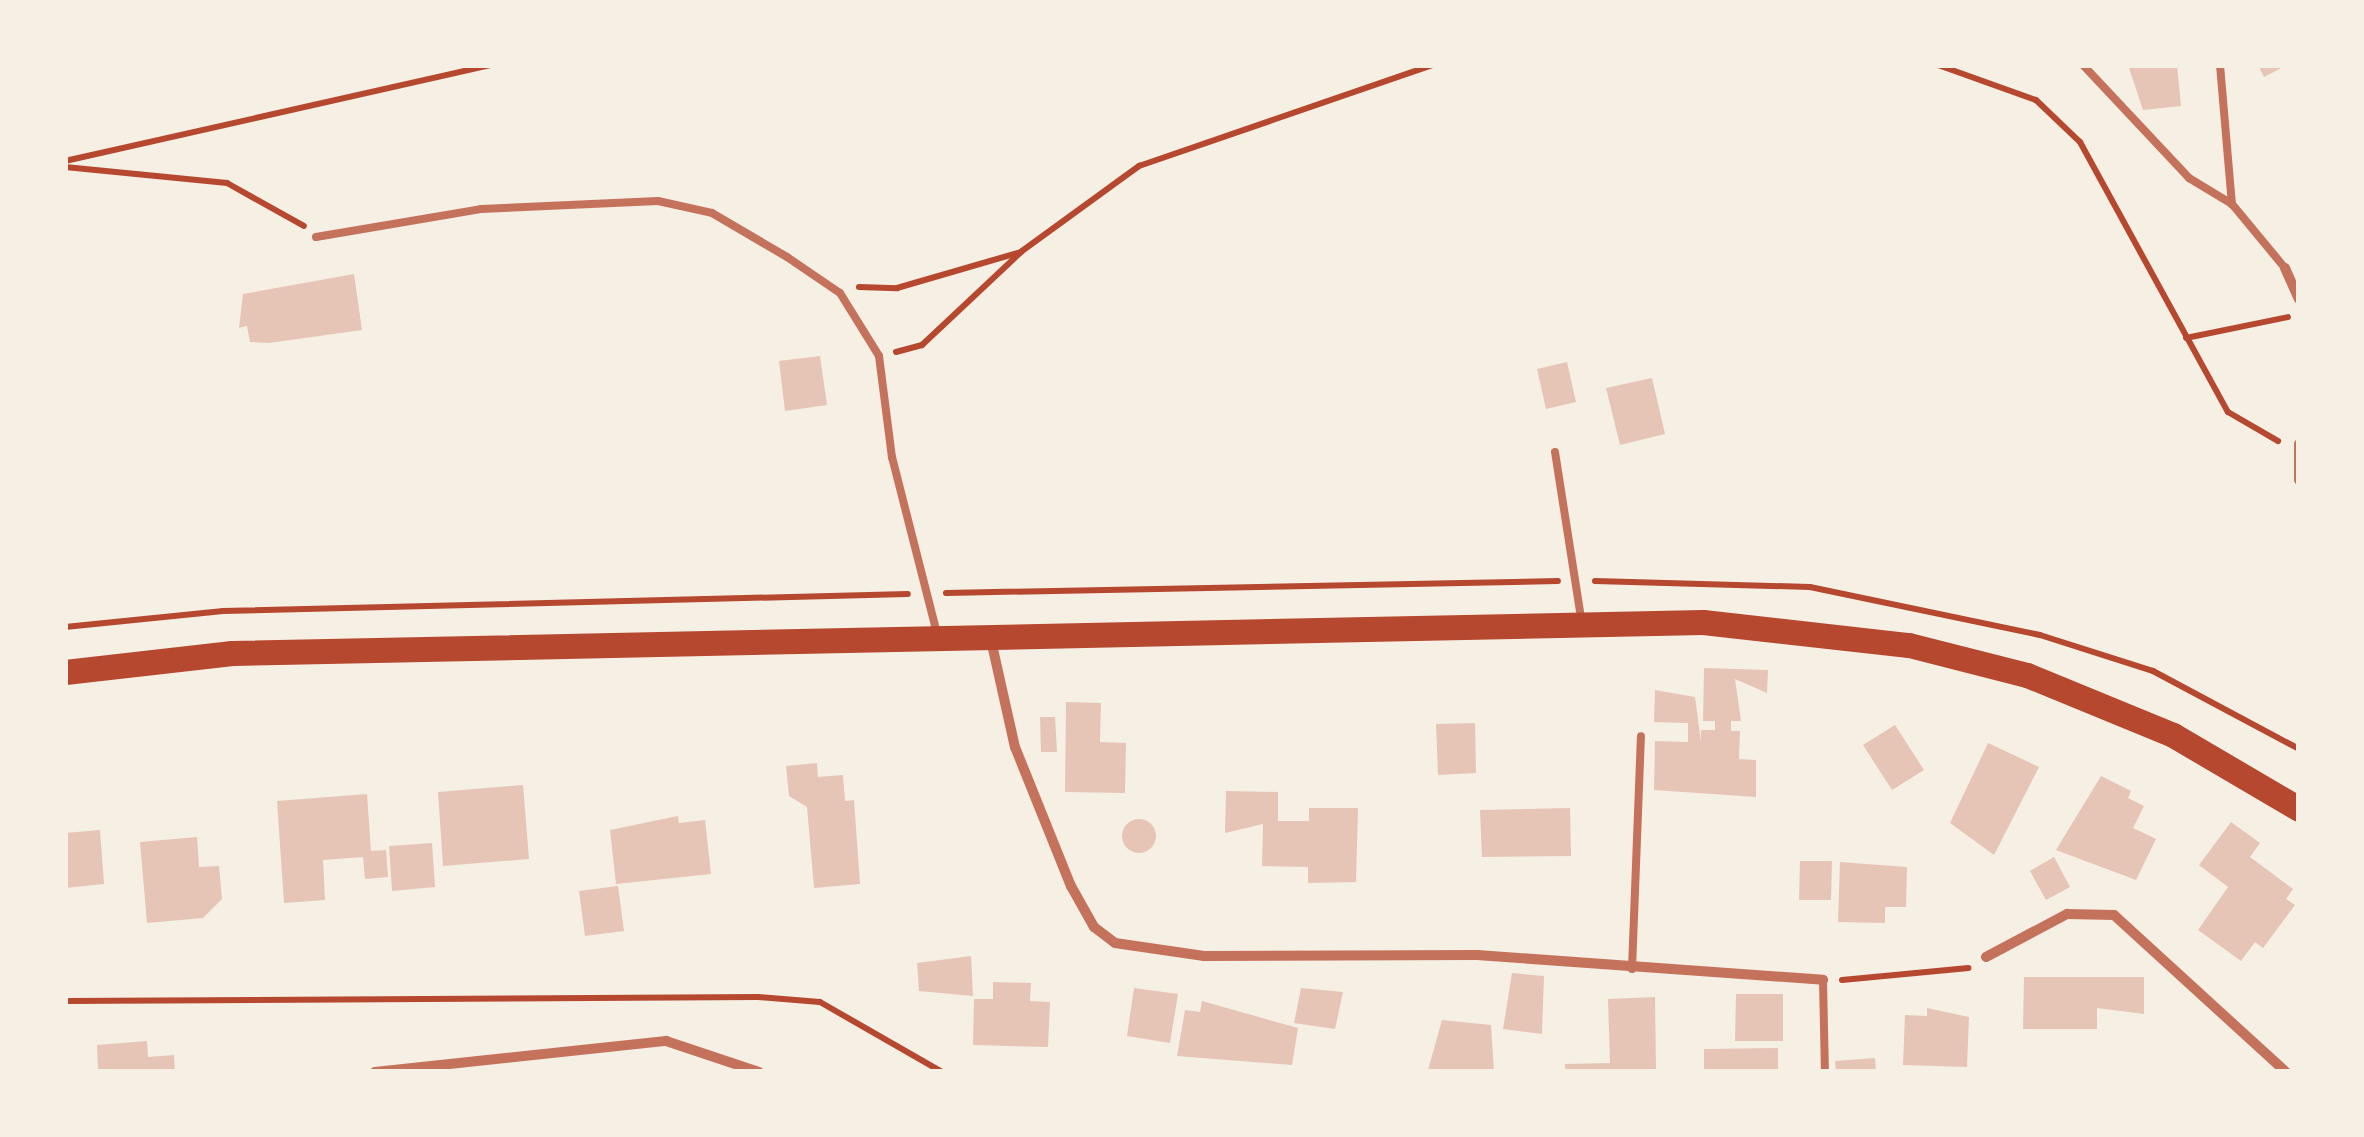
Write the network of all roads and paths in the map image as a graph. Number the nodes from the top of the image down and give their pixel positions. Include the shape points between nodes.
1 (491, 65) edge
2 (1432, 65) edge
3 (1938, 65) edge
4 (2083, 65) edge
5 (2220, 65) edge
6 (65, 164) edge
7 (2232, 204) junction
8 (316, 237) joint
9 (1022, 252) junction
10 (2286, 268) joint
11 (840, 292) junction
12 (2299, 299) edge
13 (2299, 314) edge
14 (2186, 338) junction
15 (879, 356) junction
16 (2299, 446) edge
17 (1554, 452) dead end
18 (2299, 480) edge
19 (1582, 622) junction
20 (991, 634) junction
21 (937, 636) junction
22 (65, 672) edge
23 (1640, 736) dead end
24 (2299, 809) edge
25 (1986, 957) joint
26 (1632, 969) junction
27 (1823, 980) junction
28 (65, 1001) edge
29 (376, 1072) edge
30 (758, 1072) edge
31 (942, 1072) edge
32 (1825, 1072) edge
33 (2286, 1072) edge

1 - 6 path
2 - 9 path via 1139,166
3 - 14 path via 2036,100 2080,142
4 - 7 lane via 2189,178
5 - 7 lane
6 - 8 path via 228,183 283,208
7 - 10 lane
8 - 11 lane via 482,209 688,204
9 - 11 path via 896,288
9 - 15 path via 922,345
10 - 12 street
11 - 15 lane
13 - 14 path
14 - 16 path via 2228,412
15 - 21 lane via 892,457
16 - 18 street
17 - 19 lane
19 - 20 main road
19 - 24 main road via 1772,627 1972,660 2142,721
20 - 21 main road
20 - 26 street via 1014,748 1071,886 1115,943 1204,956 1477,955
21 - 22 main road via 232,653
23 - 26 lane
25 - 27 path via 1944,976
25 - 33 street via 2068,914 2114,915
26 - 27 street
27 - 32 lane
28 - 31 path via 758,996 820,1002
29 - 30 street via 666,1041

